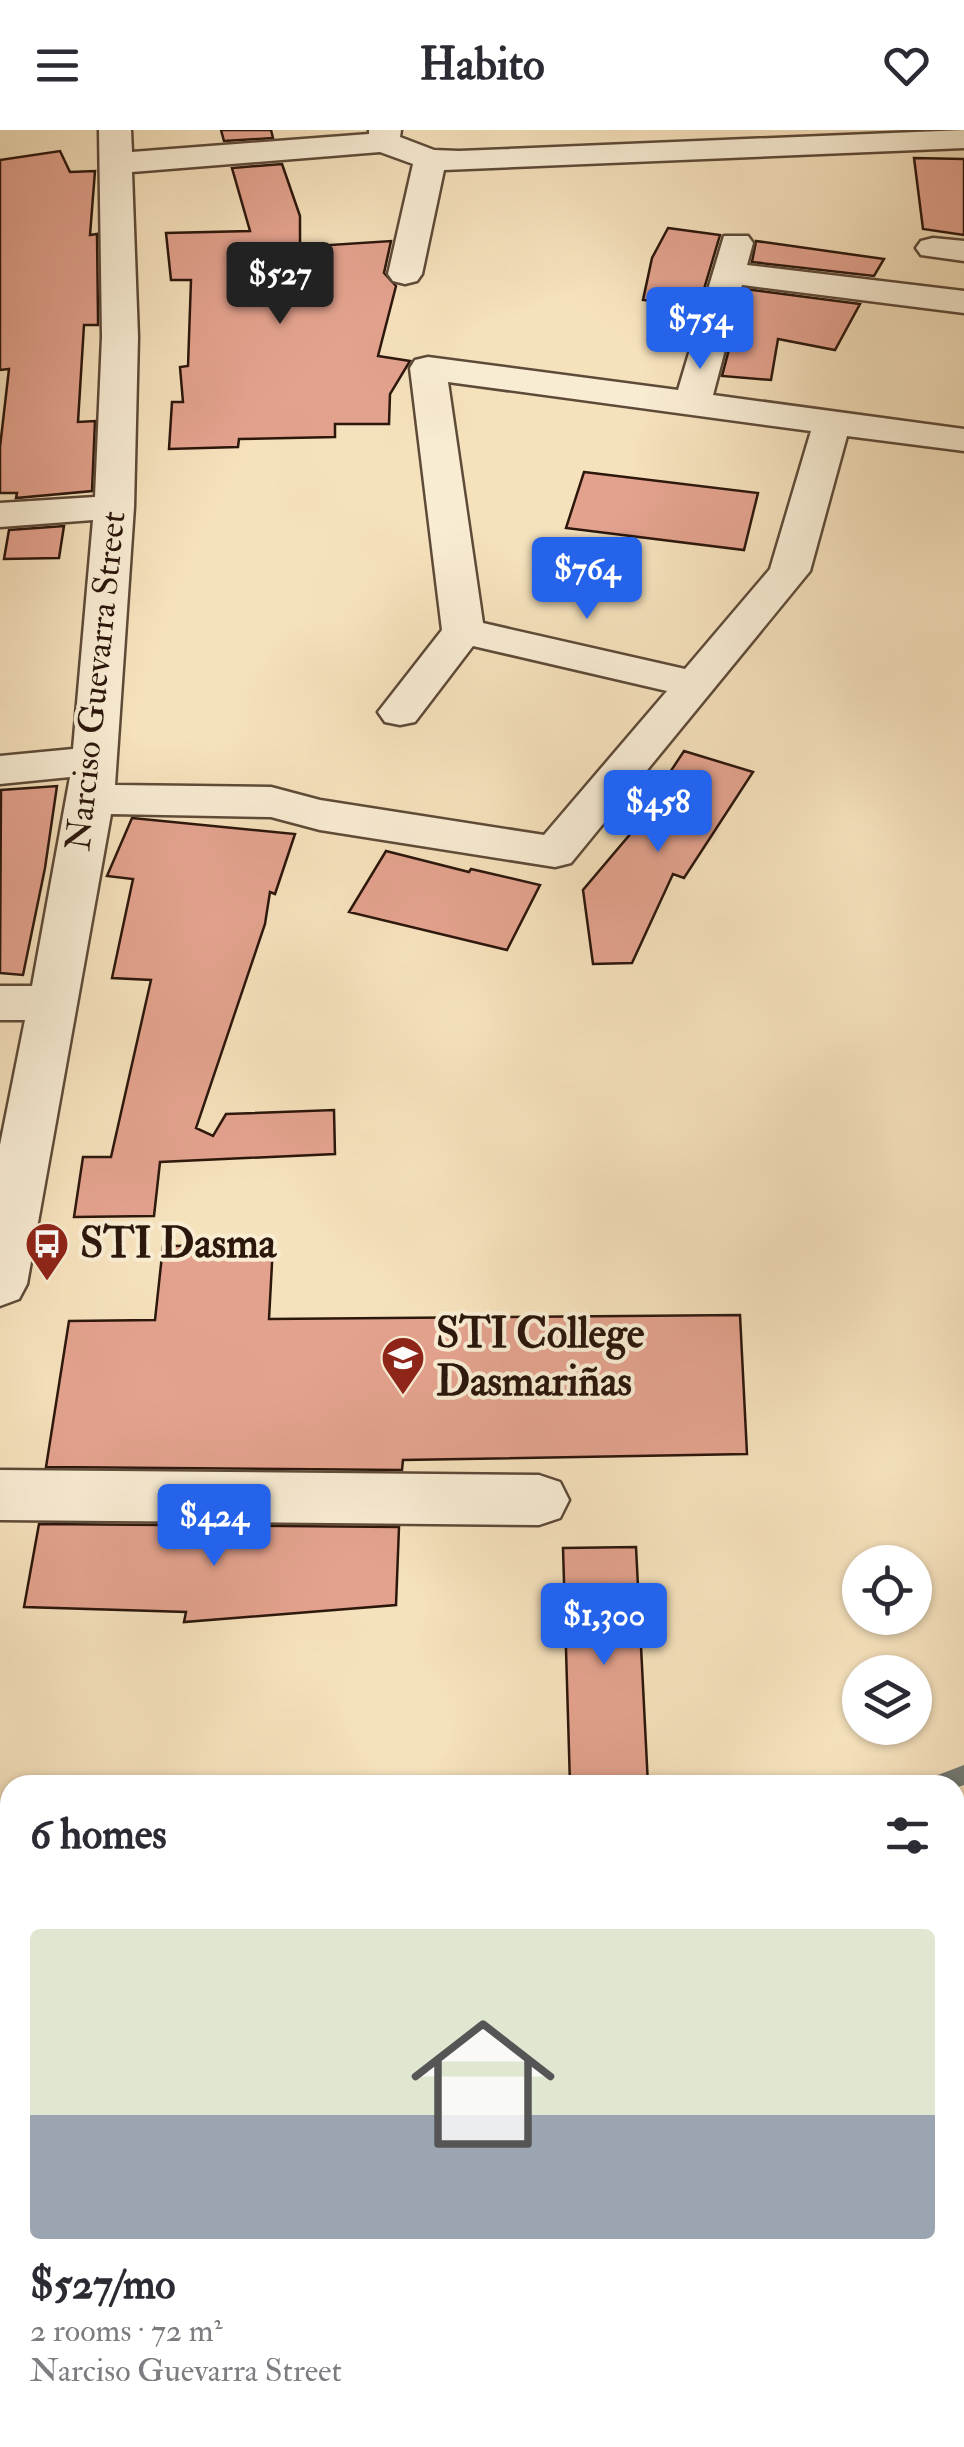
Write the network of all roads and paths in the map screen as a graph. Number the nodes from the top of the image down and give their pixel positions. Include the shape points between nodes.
1 (920, 134) edge
2 (384, 136) edge
3 (964, 138) edge
4 (117, 146) edge
5 (430, 159) junction
6 (405, 274) dead end
7 (964, 302) edge
8 (692, 405) junction
9 (831, 425) junction
10 (964, 440) edge
11 (114, 507) junction
12 (0, 516) edge
13 (463, 631) junction
14 (695, 684) junction
15 (400, 712) dead end
16 (0, 770) edge
17 (92, 780) junction
18 (0, 1003) edge
19 (52, 1003) junction
20 (0, 1284) edge
21 (0, 1495) edge
22 (540, 1500) dead end

1 - 3 street
1 - 5 street
2 - 4 street
2 - 5 street
4 - 11 street, Narciso Guevarra Street
5 - 6 street
7 - 8 street via 732,258
8 - 9 street
8 - 13 street via 428,368
9 - 10 street
9 - 14 street via 790,571
11 - 12 street
11 - 17 street, Narciso Guevarra Street
13 - 14 street
13 - 15 street
14 - 17 street via 555,852 271,802
16 - 17 street
17 - 19 street, Narciso Guevarra Street
18 - 19 street
19 - 20 street, Narciso Guevarra Street
21 - 22 street

